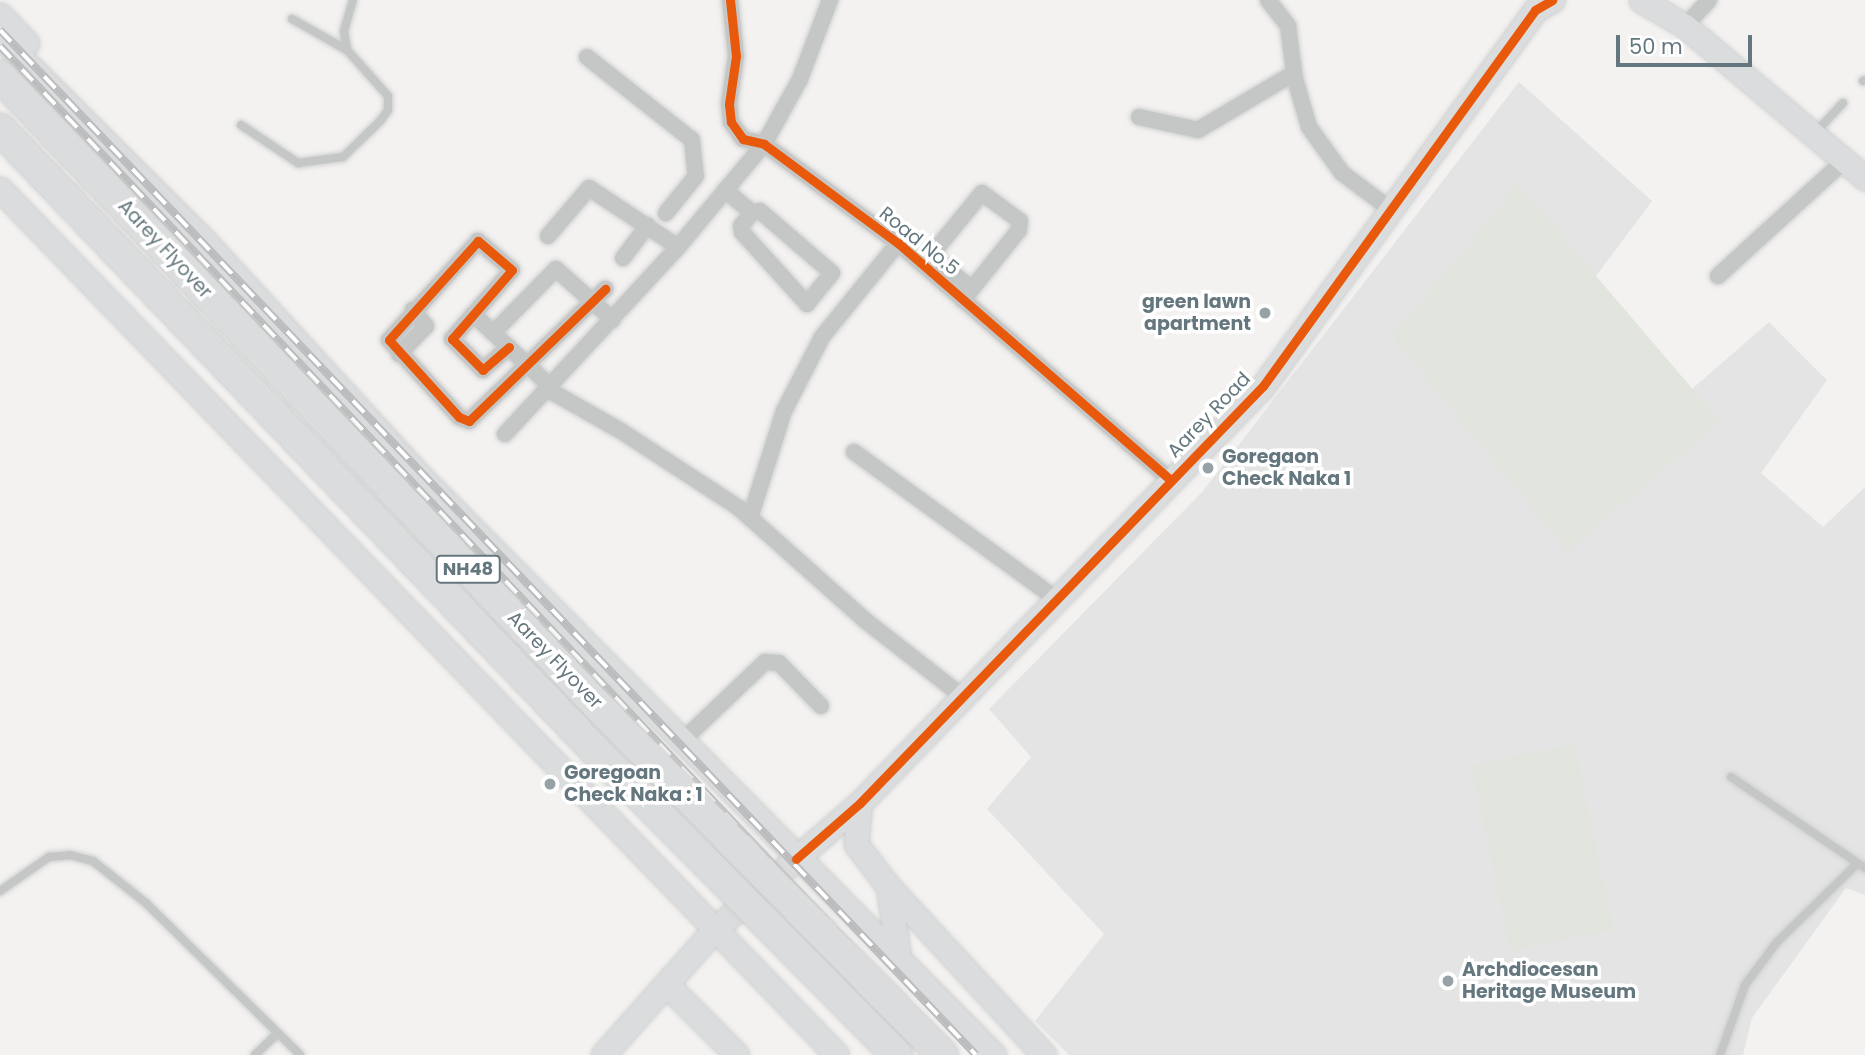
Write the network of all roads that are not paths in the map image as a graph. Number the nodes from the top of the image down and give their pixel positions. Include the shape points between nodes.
1 (353, 0) edge
2 (730, 0) edge
3 (831, 0) edge
4 (1268, 0) edge
5 (1642, 0) edge
6 (1709, 0) edge
7 (1541, 3) edge
8 (0, 15) edge
9 (292, 19) dead end
10 (1685, 26) junction
11 (0, 37) edge
12 (347, 50) junction
13 (587, 57) dead end
14 (1294, 73) junction
15 (0, 76) edge
16 (1843, 103) dead end
17 (1139, 117) dead end
18 (241, 125) dead end
19 (0, 129) edge
20 (1815, 133) junction
21 (764, 144) junction
22 (1845, 160) junction
23 (128, 164) junction
24 (696, 176) junction
25 (1865, 178) edge
26 (0, 189) edge
27 (723, 193) junction
28 (1390, 209) junction
29 (666, 213) dead end
30 (752, 213) junction
31 (648, 225) junction
32 (548, 236) dead end
33 (898, 243) junction
34 (678, 247) junction
35 (623, 258) dead end
36 (927, 260) junction
37 (1718, 276) dead end
38 (829, 279) junction
39 (605, 289) dead end
40 (968, 294) junction
41 (851, 299) junction
42 (593, 301) junction
43 (473, 314) junction
44 (613, 320) junction
45 (494, 332) junction
46 (509, 347) junction
47 (528, 364) junction
48 (548, 388) junction
49 (505, 435) dead end
50 (854, 452) dead end
51 (418, 474) junction
52 (1171, 480) junction
53 (750, 518) junction
54 (346, 542) junction
55 (1058, 600) junction
56 (962, 696) junction
57 (821, 706) dead end
58 (681, 741) junction
59 (1731, 777) dead end
60 (860, 803) junction
61 (796, 859) junction
62 (1861, 866) edge
63 (888, 886) junction
64 (0, 891) edge
65 (715, 929) junction
66 (899, 958) junction
67 (666, 984) junction
68 (277, 1034) junction
69 (255, 1055) edge
70 (300, 1055) edge
71 (603, 1055) edge
72 (737, 1055) edge
73 (837, 1055) edge
74 (897, 1055) edge
75 (943, 1055) edge
76 (994, 1055) edge
77 (1044, 1055) edge
78 (1720, 1055) edge

1 - 12 lane via 344,31
2 - 21 street, Road No.5 via 736,56 731,122 743,139
3 - 21 street via 800,79
4 - 14 street via 1288,26
5 - 10 main road
6 - 10 street
7 - 28 main road, Aarey Road
8 - 23 main road via 116,139
9 - 12 lane
10 - 20 main road
11 - 23 main road
12 - 18 lane via 378,79 388,96 388,110 343,157 298,163
13 - 24 street via 684,130 692,140
14 - 17 street via 1198,130
14 - 28 street via 1309,127 1342,173
15 - 75 highway, Aarey Flyover / NH48, bridge via 580,687
16 - 20 lane
19 - 74 highway, Aarey Flyover / NH48, bridge via 598,753
20 - 22 main road
21 - 27 street
21 - 33 street, Road No.5
22 - 25 main road
22 - 37 street
23 - 51 main road
24 - 27 street
24 - 29 street
26 - 54 main road
27 - 30 street
27 - 34 street
28 - 52 main road, Aarey Road via 1263,386
30 - 38 street via 760,211 831,271
30 - 38 street via 741,226 742,232 803,303
31 - 32 street via 589,188
31 - 34 street
31 - 35 street
33 - 36 street, Road No.5
33 - 41 street
34 - 44 street
36 - 40 street, Road No.5
36 - 40 street via 982,193 1020,221 1019,230
38 - 41 street
39 - 42 street
40 - 52 street, Road No.5
41 - 53 street via 822,337 784,411
42 - 44 street
42 - 45 street via 556,269
42 - 47 street
43 - 45 street
43 - 46 street via 452,339 480,369 489,367
43 - 47 street via 512,270 478,241 389,340 465,421
44 - 48 street
45 - 46 street
46 - 47 street
47 - 48 street
48 - 49 street
48 - 53 street
50 - 55 street
51 - 54 main road
51 - 58 main road
52 - 55 main road, Aarey Road
53 - 56 street via 866,621
54 - 65 main road
55 - 56 main road, Aarey Road
56 - 60 main road, Aarey Road
57 - 58 street via 779,663 765,662
58 - 61 main road
59 - 62 lane
60 - 61 main road, Aarey Road
60 - 63 main road via 856,844
61 - 65 main road, Aarey Road
61 - 66 main road
62 - 78 lane via 1777,942 1745,985
63 - 66 main road
63 - 77 main road
64 - 68 lane via 49,858 70,855 93,862 147,904
65 - 67 main road, Aarey Road
65 - 73 main road
66 - 76 main road
67 - 71 main road, Aarey Road
67 - 72 main road
68 - 69 lane
68 - 70 lane

